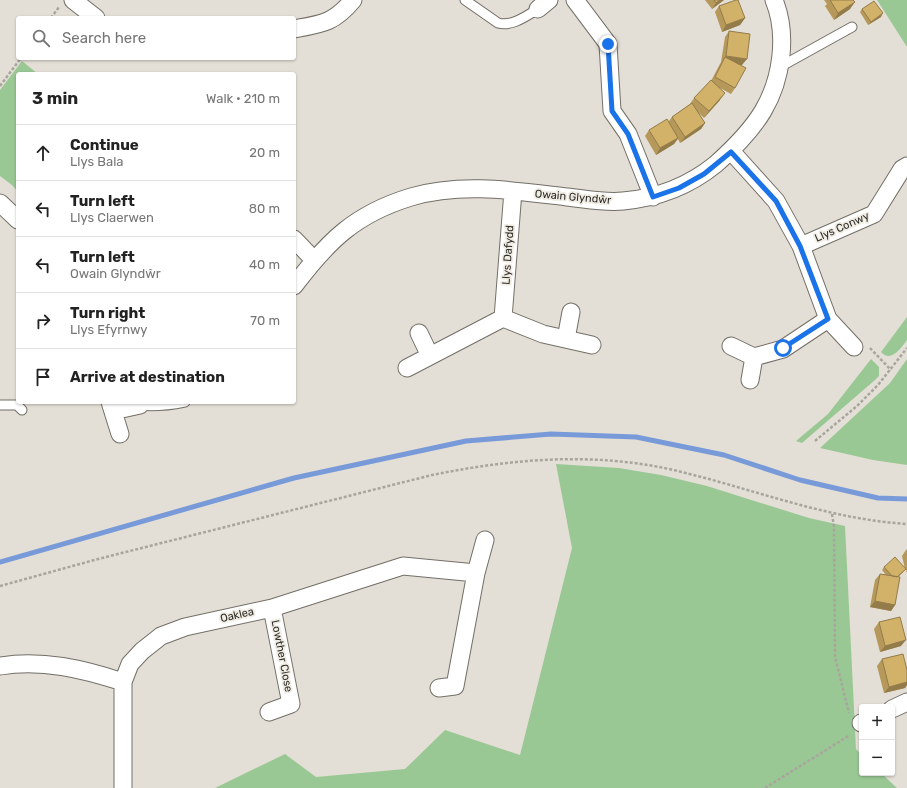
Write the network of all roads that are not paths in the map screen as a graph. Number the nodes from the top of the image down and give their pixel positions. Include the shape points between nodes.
1 (73, 0) edge
2 (353, 0) edge
3 (465, 0) edge
4 (575, 0) edge
5 (774, 0) edge
6 (543, 4) edge
7 (93, 16) edge
8 (852, 26) dead end
9 (296, 29) edge
10 (778, 68) junction
11 (731, 152) junction
12 (907, 166) edge
13 (513, 191) junction
14 (653, 197) junction
15 (0, 203) edge
16 (16, 218) edge
17 (296, 241) edge
18 (800, 246) junction
19 (314, 260) junction
20 (296, 283) edge
21 (571, 312) dead end
22 (503, 318) junction
23 (828, 319) junction
24 (419, 333) dead end
25 (566, 339) junction
26 (592, 345) dead end
27 (731, 346) dead end
28 (854, 347) road end
29 (430, 356) junction
30 (754, 357) junction
31 (407, 368) dead end
32 (750, 380) dead end
33 (176, 404) edge
34 (0, 405) edge
35 (140, 405) joint
36 (111, 406) edge
37 (22, 410) dead end
38 (120, 434) dead end
39 (485, 540) dead end
40 (476, 573) junction
41 (272, 608) junction
42 (0, 666) edge
43 (123, 682) junction
44 (449, 691) dead end
45 (907, 702) edge
46 (895, 708) edge
47 (269, 712) dead end
48 (123, 788) edge

1 - 7 street
2 - 9 street via 334,19 323,24
3 - 6 lane via 498,24 511,23
4 - 14 street via 608,44 612,111 628,134
5 - 10 street, Owain Glyndŵr via 781,24
8 - 10 lane
10 - 11 street, Owain Glyndŵr via 767,104 756,123
11 - 14 street, Owain Glyndŵr via 704,174 679,188
11 - 18 street via 776,201
12 - 18 street, Llys Conwy via 902,169 874,214
13 - 14 street, Owain Glyndŵr via 597,201
13 - 19 street, Owain Glyndŵr via 473,188 412,197 366,215 339,234
13 - 22 street, Llys Dafydd
15 - 16 street
17 - 19 street
18 - 23 street
19 - 20 street, Owain Glyndŵr
21 - 25 street
22 - 25 street via 543,334
22 - 29 street
23 - 28 street
23 - 30 street via 783,348
24 - 29 street
25 - 26 street
27 - 30 street
29 - 31 street
30 - 32 street
33 - 35 lane
34 - 37 lane via 17,405
35 - 36 street
36 - 38 street
39 - 40 street
40 - 41 street, Oaklea via 403,566
40 - 44 street
41 - 43 street, Oaklea via 185,627 161,636 142,650 130,664
41 - 47 street, Lowther Close via 293,711
42 - 43 street via 52,664 90,671
43 - 48 street, Oaklea
45 - 46 street

